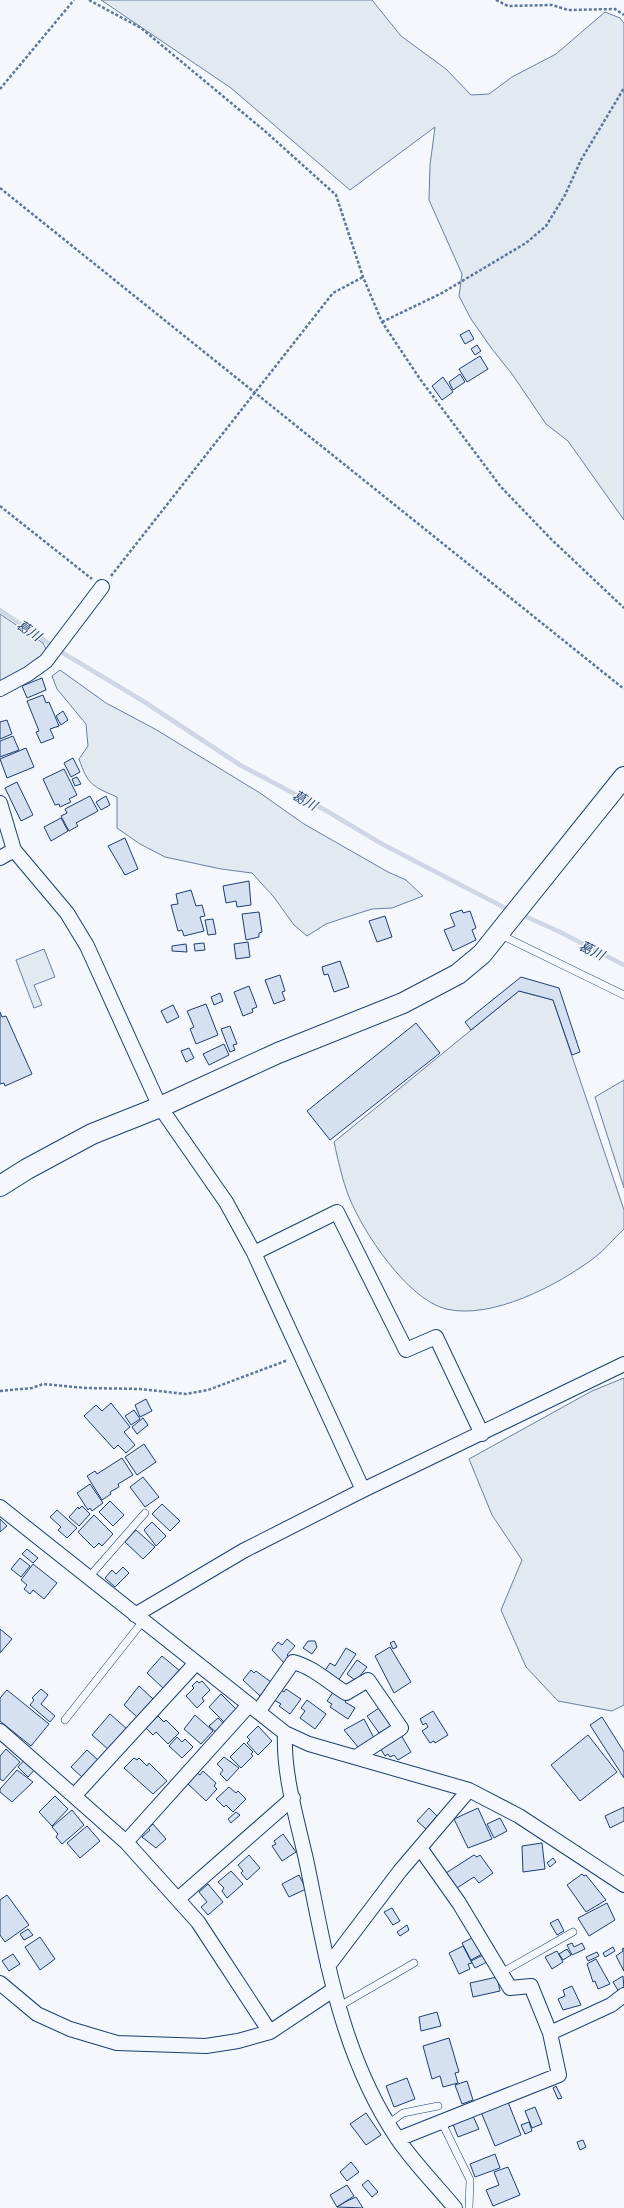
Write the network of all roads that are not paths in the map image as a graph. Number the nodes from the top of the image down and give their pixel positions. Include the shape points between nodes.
1 (102, 587) road end
2 (0, 689) edge
3 (624, 777) edge
4 (0, 803) edge
5 (14, 850) junction
6 (0, 858) edge
7 (501, 931) junction
8 (624, 995) edge
9 (160, 1107) junction
10 (0, 1186) edge
11 (254, 1253) junction
12 (624, 1364) edge
13 (482, 1434) junction
14 (364, 1490) junction
15 (0, 1507) edge
16 (145, 1513) dead end
17 (89, 1577) junction
18 (139, 1618) junction
19 (196, 1663) junction
20 (253, 1708) junction
21 (65, 1720) dead end
22 (0, 1731) edge
23 (285, 1733) junction
24 (356, 1757) junction
25 (469, 1790) junction
26 (74, 1796) junction
27 (293, 1798) junction
28 (126, 1842) junction
29 (420, 1848) junction
30 (624, 1885) edge
31 (179, 1898) junction
32 (573, 1932) dead end
33 (414, 1963) dead end
34 (328, 1966) junction
35 (501, 1973) junction
36 (0, 1983) edge
37 (333, 1990) junction
38 (624, 1995) edge
39 (338, 2007) junction
40 (270, 2032) junction
41 (550, 2033) junction
42 (438, 2106) dead end
43 (442, 2123) junction
44 (388, 2124) junction
45 (398, 2139) junction
46 (456, 2208) edge
47 (469, 2208) edge

1 - 2 street via 38,668
3 - 7 street
4 - 5 street
5 - 6 street
5 - 9 street via 67,913 87,946
7 - 8 lane
7 - 9 street via 482,954 458,974 410,999 278,1053
9 - 10 street via 92,1134
9 - 11 street via 226,1202
11 - 13 street via 337,1212 406,1350 436,1337
11 - 14 street
12 - 13 street
13 - 14 street
14 - 18 street via 243,1551
15 - 17 street
16 - 17 lane
17 - 18 street
18 - 19 street
18 - 21 lane
19 - 20 street
19 - 26 street
20 - 23 street
20 - 24 street via 293,1662 307,1665 346,1693 368,1680 401,1728
20 - 28 street
22 - 26 street
23 - 24 street via 309,1744
23 - 27 street via 284,1753
24 - 25 street
25 - 29 street
25 - 30 street via 519,1816
26 - 28 street
27 - 31 street
27 - 34 street
28 - 31 street
29 - 34 street
29 - 35 street via 459,1903
31 - 40 street via 198,1922
32 - 35 lane
33 - 39 lane
34 - 37 street
35 - 41 street via 510,1988 531,1986
36 - 40 street via 37,2014 70,2029 117,2043 206,2046
37 - 39 street
37 - 40 street
38 - 41 street via 611,2005
39 - 44 street via 344,2031 372,2096
41 - 43 street via 559,2075
42 - 44 lane via 403,2113
43 - 45 street
43 - 47 lane via 470,2180
44 - 45 street
45 - 46 street

